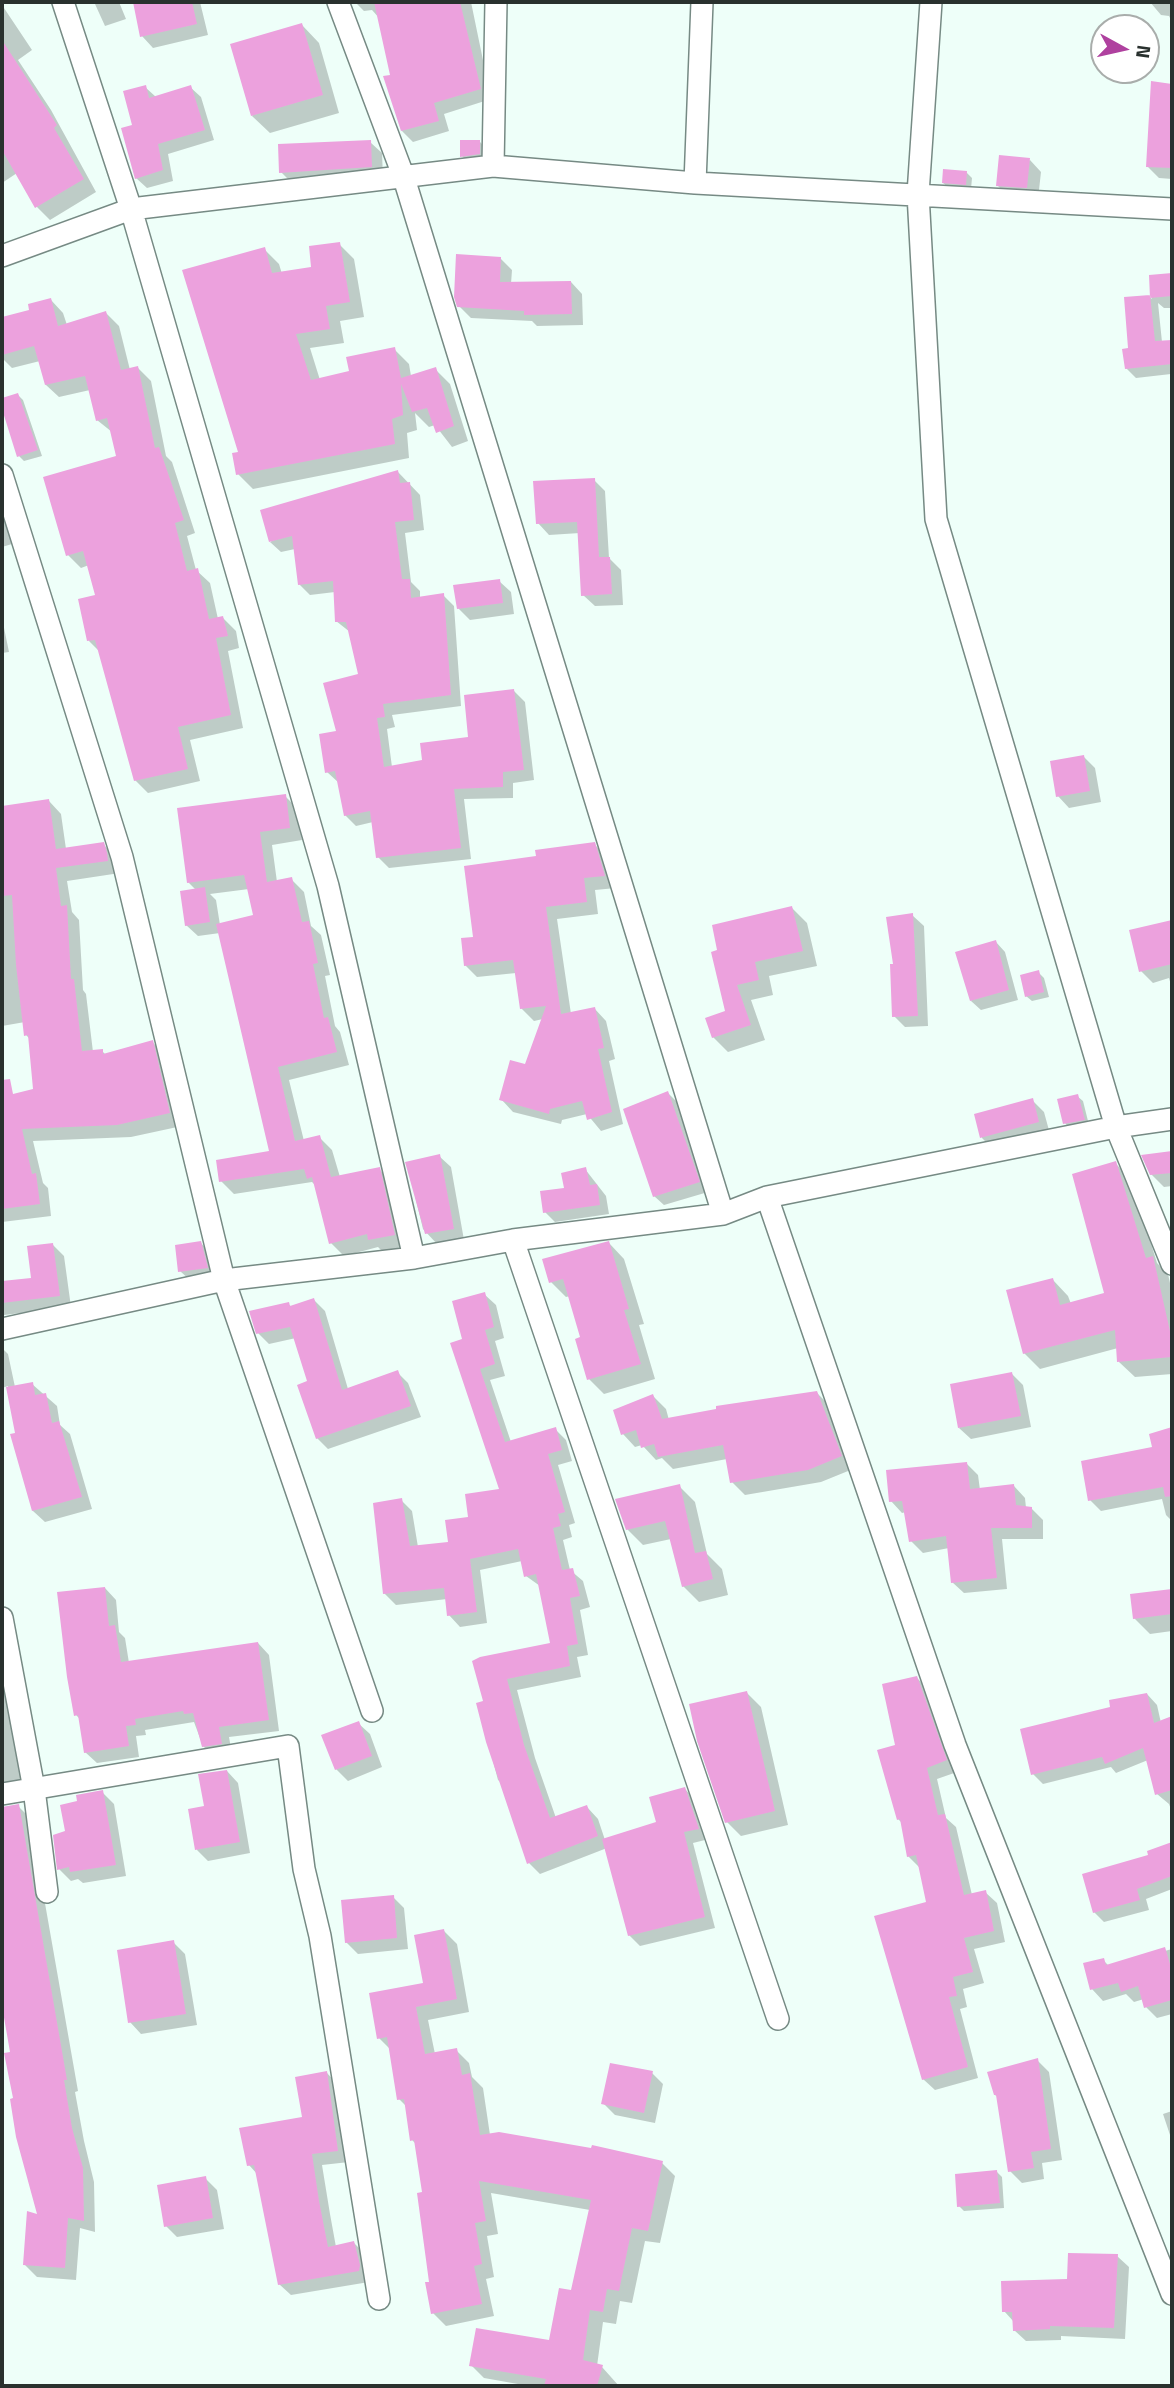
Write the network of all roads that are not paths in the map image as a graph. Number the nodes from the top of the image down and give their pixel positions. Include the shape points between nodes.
1 (63, 2) edge
2 (338, 2) edge
3 (496, 2) edge
4 (702, 2) edge
5 (931, 2) edge
6 (494, 166) junction
7 (402, 175) junction
8 (695, 183) junction
9 (918, 194) junction
10 (131, 209) junction
11 (1172, 209) edge
12 (2, 256) edge
13 (2, 475) edge
14 (1172, 1119) edge
15 (1116, 1126) junction
16 (767, 1197) junction
17 (723, 1214) junction
18 (513, 1240) junction
19 (414, 1258) junction
20 (1172, 1264) edge
21 (224, 1280) junction
22 (2, 1329) edge
23 (2, 1618) edge
24 (372, 1711) dead end
25 (34, 1789) junction
26 (2, 1794) edge
27 (47, 1892) dead end
28 (778, 2019) dead end
29 (1164, 2249) edge
30 (1172, 2294) edge
31 (379, 2299) dead end

1 - 10 street
2 - 7 street
3 - 6 street
4 - 8 street
5 - 9 street
6 - 7 street
6 - 8 street
7 - 10 street
7 - 17 street
8 - 9 street
9 - 11 street
9 - 15 street via 936,519
10 - 12 street
10 - 19 street via 328,886
13 - 21 street via 122,857
14 - 15 street
15 - 16 street
15 - 20 street
16 - 17 street
16 - 29 street via 955,1745
17 - 18 street
18 - 19 street
18 - 28 street
19 - 21 street
21 - 22 street
21 - 24 street
23 - 25 street
25 - 26 street
25 - 27 street
25 - 31 street via 288,1746 304,1869 320,1936
29 - 30 street

